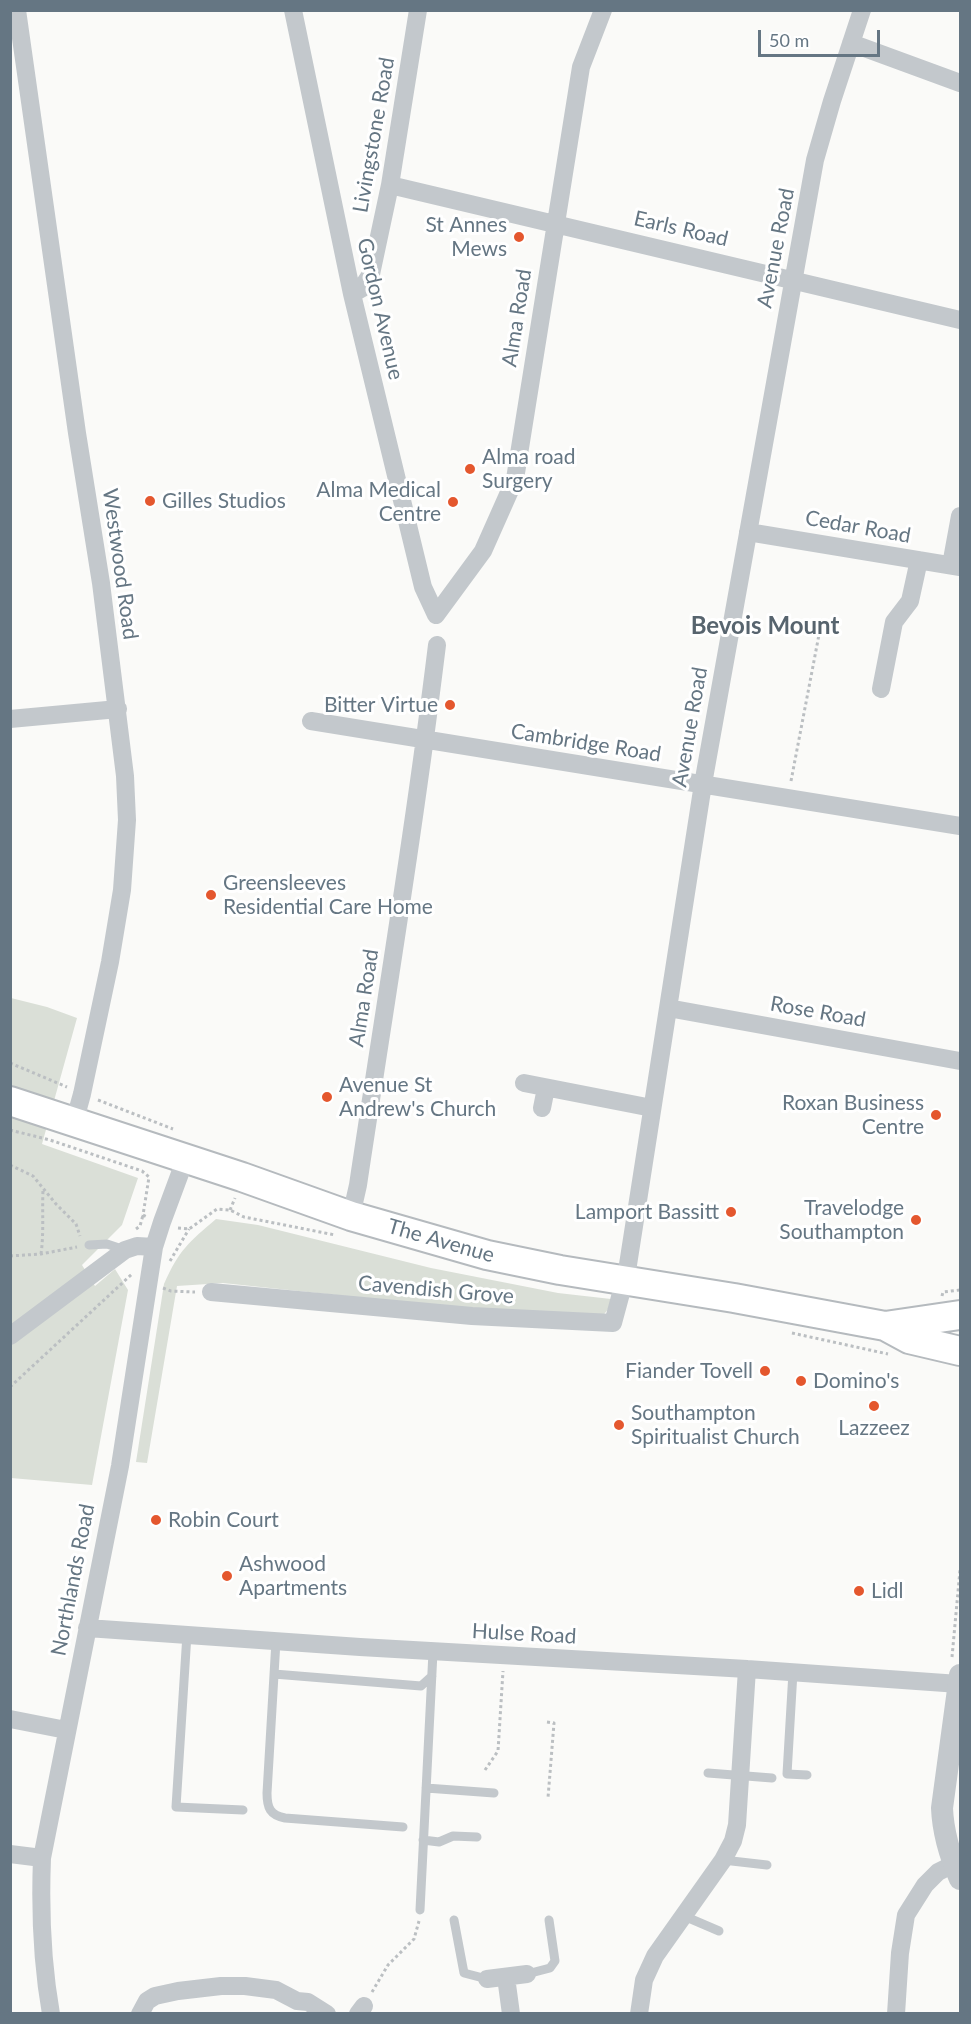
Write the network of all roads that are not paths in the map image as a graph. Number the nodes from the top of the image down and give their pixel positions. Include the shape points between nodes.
1 (16, 10) edge
2 (293, 10) edge
3 (418, 10) edge
4 (603, 10) edge
5 (862, 10) edge
6 (851, 43) junction
7 (960, 83) edge
8 (390, 185) junction
9 (555, 223) junction
10 (793, 279) junction
11 (352, 294) junction
12 (960, 320) edge
13 (960, 516) edge
14 (748, 532) junction
15 (919, 560) junction
16 (956, 566) edge
17 (436, 615) joint
18 (437, 645) dead end
19 (881, 689) dead end
20 (118, 709) junction
21 (10, 719) edge
22 (311, 721) dead end
23 (425, 740) junction
24 (703, 784) junction
25 (960, 826) edge
26 (668, 1008) junction
27 (960, 1061) edge
28 (524, 1083) dead end
29 (546, 1088) junction
30 (10, 1101) edge
31 (542, 1108) dead end
32 (652, 1108) junction
33 (74, 1123) junction
34 (185, 1160) junction
35 (348, 1226) junction
36 (86, 1246) road end
37 (154, 1247) junction
38 (126, 1250) junction
39 (624, 1280) junction
40 (211, 1292) dead end
41 (954, 1304) edge
42 (885, 1326) junction
43 (10, 1336) edge
44 (960, 1351) edge
45 (87, 1628) junction
46 (187, 1634) junction
47 (276, 1641) junction
48 (434, 1652) junction
49 (747, 1669) junction
50 (793, 1672) junction
51 (274, 1674) junction
52 (957, 1674) edge
53 (432, 1676) junction
54 (10, 1719) edge
55 (66, 1730) junction
56 (708, 1773) dead end
57 (740, 1776) junction
58 (807, 1776) dead end
59 (772, 1778) dead end
60 (426, 1788) junction
61 (494, 1793) dead end
62 (243, 1810) dead end
63 (402, 1827) dead end
64 (477, 1837) dead end
65 (423, 1840) junction
66 (10, 1854) edge
67 (42, 1858) junction
68 (723, 1860) junction
69 (767, 1865) dead end
70 (957, 1871) edge
71 (420, 1910) road end
72 (684, 1916) junction
73 (454, 1920) dead end
74 (549, 1920) dead end
75 (719, 1931) dead end
76 (527, 1974) joint
77 (506, 1977) junction
78 (487, 1979) joint
79 (51, 2013) edge
80 (140, 2013) edge
81 (327, 2013) edge
82 (512, 2013) edge
83 (639, 2013) edge
84 (896, 2013) edge

1 - 20 street, Westwood Road
2 - 11 street, Gordon Avenue
3 - 8 street, Livingstone Road
4 - 9 street, Alma Road via 581,67
5 - 6 street, Avenue Road
6 - 7 street
6 - 10 street, Avenue Road via 815,160
8 - 9 street, Earls Road
8 - 11 street, Livingstone Road via 371,274 361,289
9 - 10 street, Earls Road
9 - 17 street, Alma Road via 515,479 483,551
10 - 12 street, Earls Road
10 - 14 street, Avenue Road
11 - 17 street, Gordon Avenue via 423,587
13 - 16 street
14 - 15 street, Cedar Road
14 - 24 street, Avenue Road
15 - 16 street, Cedar Road
15 - 19 street via 910,601 894,622
18 - 23 street, Alma Road
20 - 21 street
20 - 33 street, Westwood Road via 127,820 122,890
22 - 23 street, Cambridge Road
23 - 24 street, Cambridge Road
23 - 35 street, Alma Road via 360,1175
24 - 25 street, Cambridge Road
24 - 26 street, Avenue Road
26 - 27 street, Rose Road
26 - 32 street, Avenue Road
28 - 29 street
29 - 31 street
29 - 32 street
30 - 33 main road, The Avenue
32 - 39 street, Avenue Road
33 - 34 main road, The Avenue
34 - 35 main road, The Avenue via 243,1177
34 - 37 street, Northlands Road
35 - 39 main road, The Avenue
36 - 38 lane via 107,1244
37 - 38 street
37 - 45 street, Northlands Road via 120,1466
38 - 43 street
39 - 40 street, Cavendish Grove via 613,1323 472,1316
39 - 42 main road, The Avenue
41 - 42 main road, The Avenue
42 - 44 main road, The Avenue via 909,1339
45 - 46 street, Hulse Road
45 - 55 street, Northlands Road
46 - 47 street, Hulse Road
46 - 62 lane via 176,1807
47 - 48 street, Hulse Road
47 - 51 lane
48 - 49 street, Hulse Road
48 - 53 lane
49 - 50 street, Hulse Road
49 - 57 street
50 - 52 street, Hulse Road
50 - 58 lane via 787,1774
51 - 53 lane via 421,1686
51 - 63 lane via 267,1793 270,1811 285,1818
52 - 70 street via 942,1808
53 - 60 lane
54 - 55 street
55 - 67 street, Northlands Road
56 - 57 lane
57 - 59 lane
57 - 68 street via 737,1825
60 - 61 lane
60 - 65 lane
64 - 65 lane
65 - 71 lane
66 - 67 street
67 - 79 street, Northlands Road via 40,1892
68 - 69 lane
68 - 72 street
70 - 84 street via 938,1872 906,1915
72 - 75 lane
72 - 83 street via 644,1980
73 - 78 lane via 464,1973
74 - 76 lane via 555,1961 550,1968
76 - 77 street
77 - 78 street
77 - 82 street
80 - 81 street via 154,1996 178,1990 246,1986 276,1990

